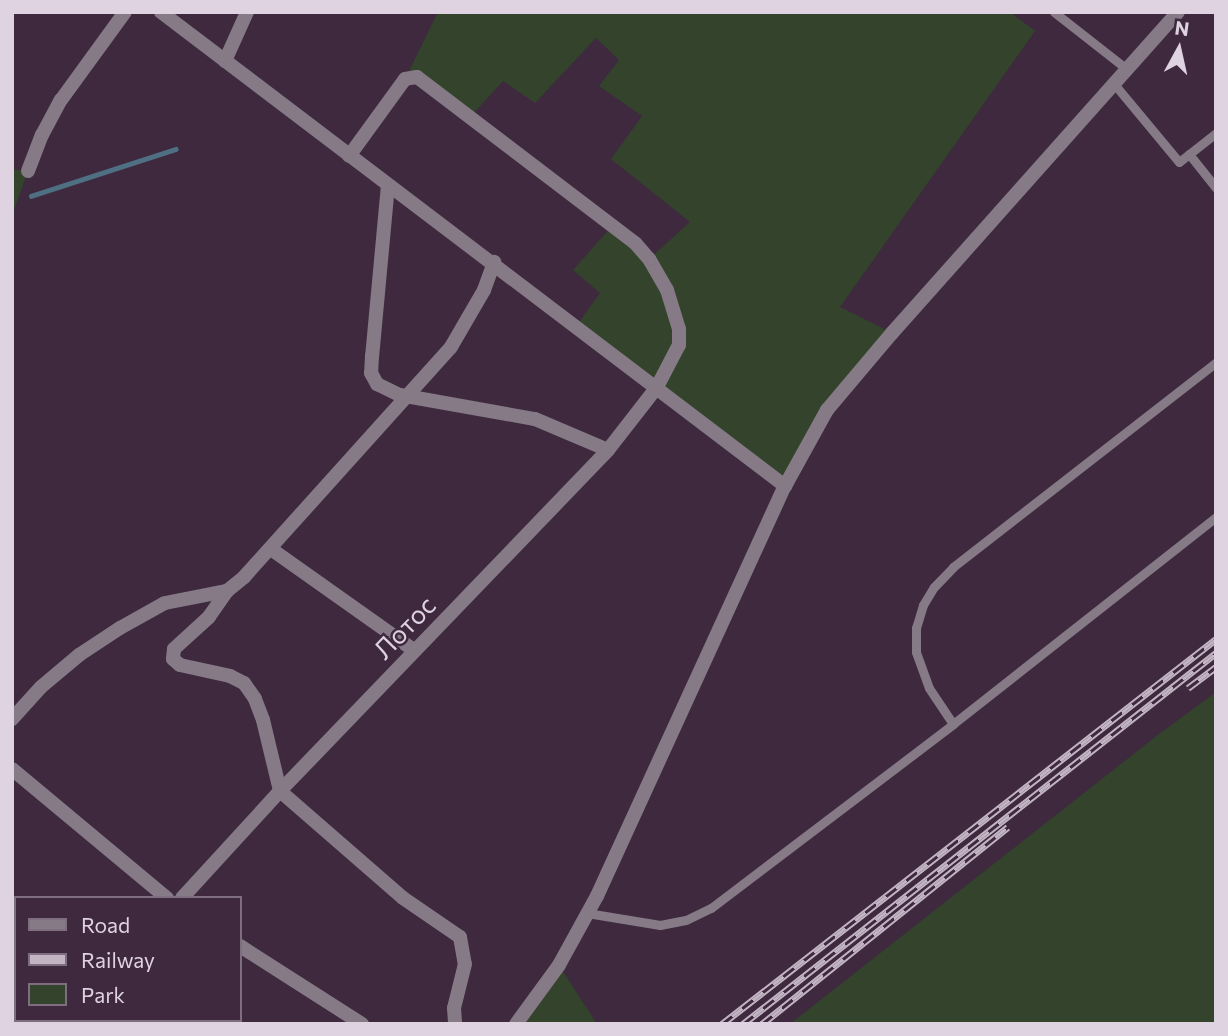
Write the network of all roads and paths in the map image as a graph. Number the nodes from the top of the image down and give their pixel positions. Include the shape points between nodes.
1 (125, 12) edge
2 (161, 12) edge
3 (247, 12) edge
4 (1054, 12) edge
5 (1178, 12) edge
6 (225, 61) junction
7 (1128, 70) junction
8 (1115, 85) junction
9 (1216, 133) edge
10 (1189, 154) junction
11 (349, 156) junction
12 (28, 171) dead end
13 (388, 185) junction
14 (1216, 188) edge
15 (494, 262) junction
16 (1216, 362) edge
17 (657, 387) junction
18 (408, 396) junction
19 (608, 450) junction
20 (785, 486) junction
21 (1216, 517) edge
22 (271, 549) junction
23 (227, 591) junction
24 (415, 651) junction
25 (12, 719) edge
26 (953, 724) junction
27 (12, 769) edge
28 (280, 790) junction
29 (165, 896) edge
30 (184, 896) edge
31 (587, 913) junction
32 (242, 947) edge
33 (362, 1024) edge
34 (455, 1024) edge
35 (516, 1024) edge

1 - 12 street via 61,100
2 - 6 street
3 - 6 street
4 - 7 lane
5 - 7 street
6 - 11 street
7 - 8 street
8 - 10 lane via 1179,162
8 - 20 street via 849,381 827,410
9 - 10 lane
10 - 14 lane
11 - 13 street
11 - 17 street, Лотос via 405,79 417,77 625,235 649,259 667,290 679,328 674,359
13 - 15 street
13 - 18 street via 371,373 377,384
15 - 17 street
15 - 18 street via 467,323
16 - 26 lane via 953,567 934,587 916,628 916,652 929,688
17 - 19 street, Лотос
17 - 20 street
18 - 19 street via 535,419
18 - 22 street
19 - 24 street, Лотос
20 - 31 street
21 - 26 lane
22 - 23 street
22 - 24 street
23 - 25 street via 165,603 120,628 41,687
23 - 28 street via 209,617 174,649 173,659 244,683 256,699
24 - 28 street, Лотос
26 - 31 lane via 698,914 660,925
27 - 29 street
28 - 30 street, Лотос
28 - 34 street via 403,898 460,937 465,964 454,1008
31 - 35 street via 558,965
32 - 33 street

